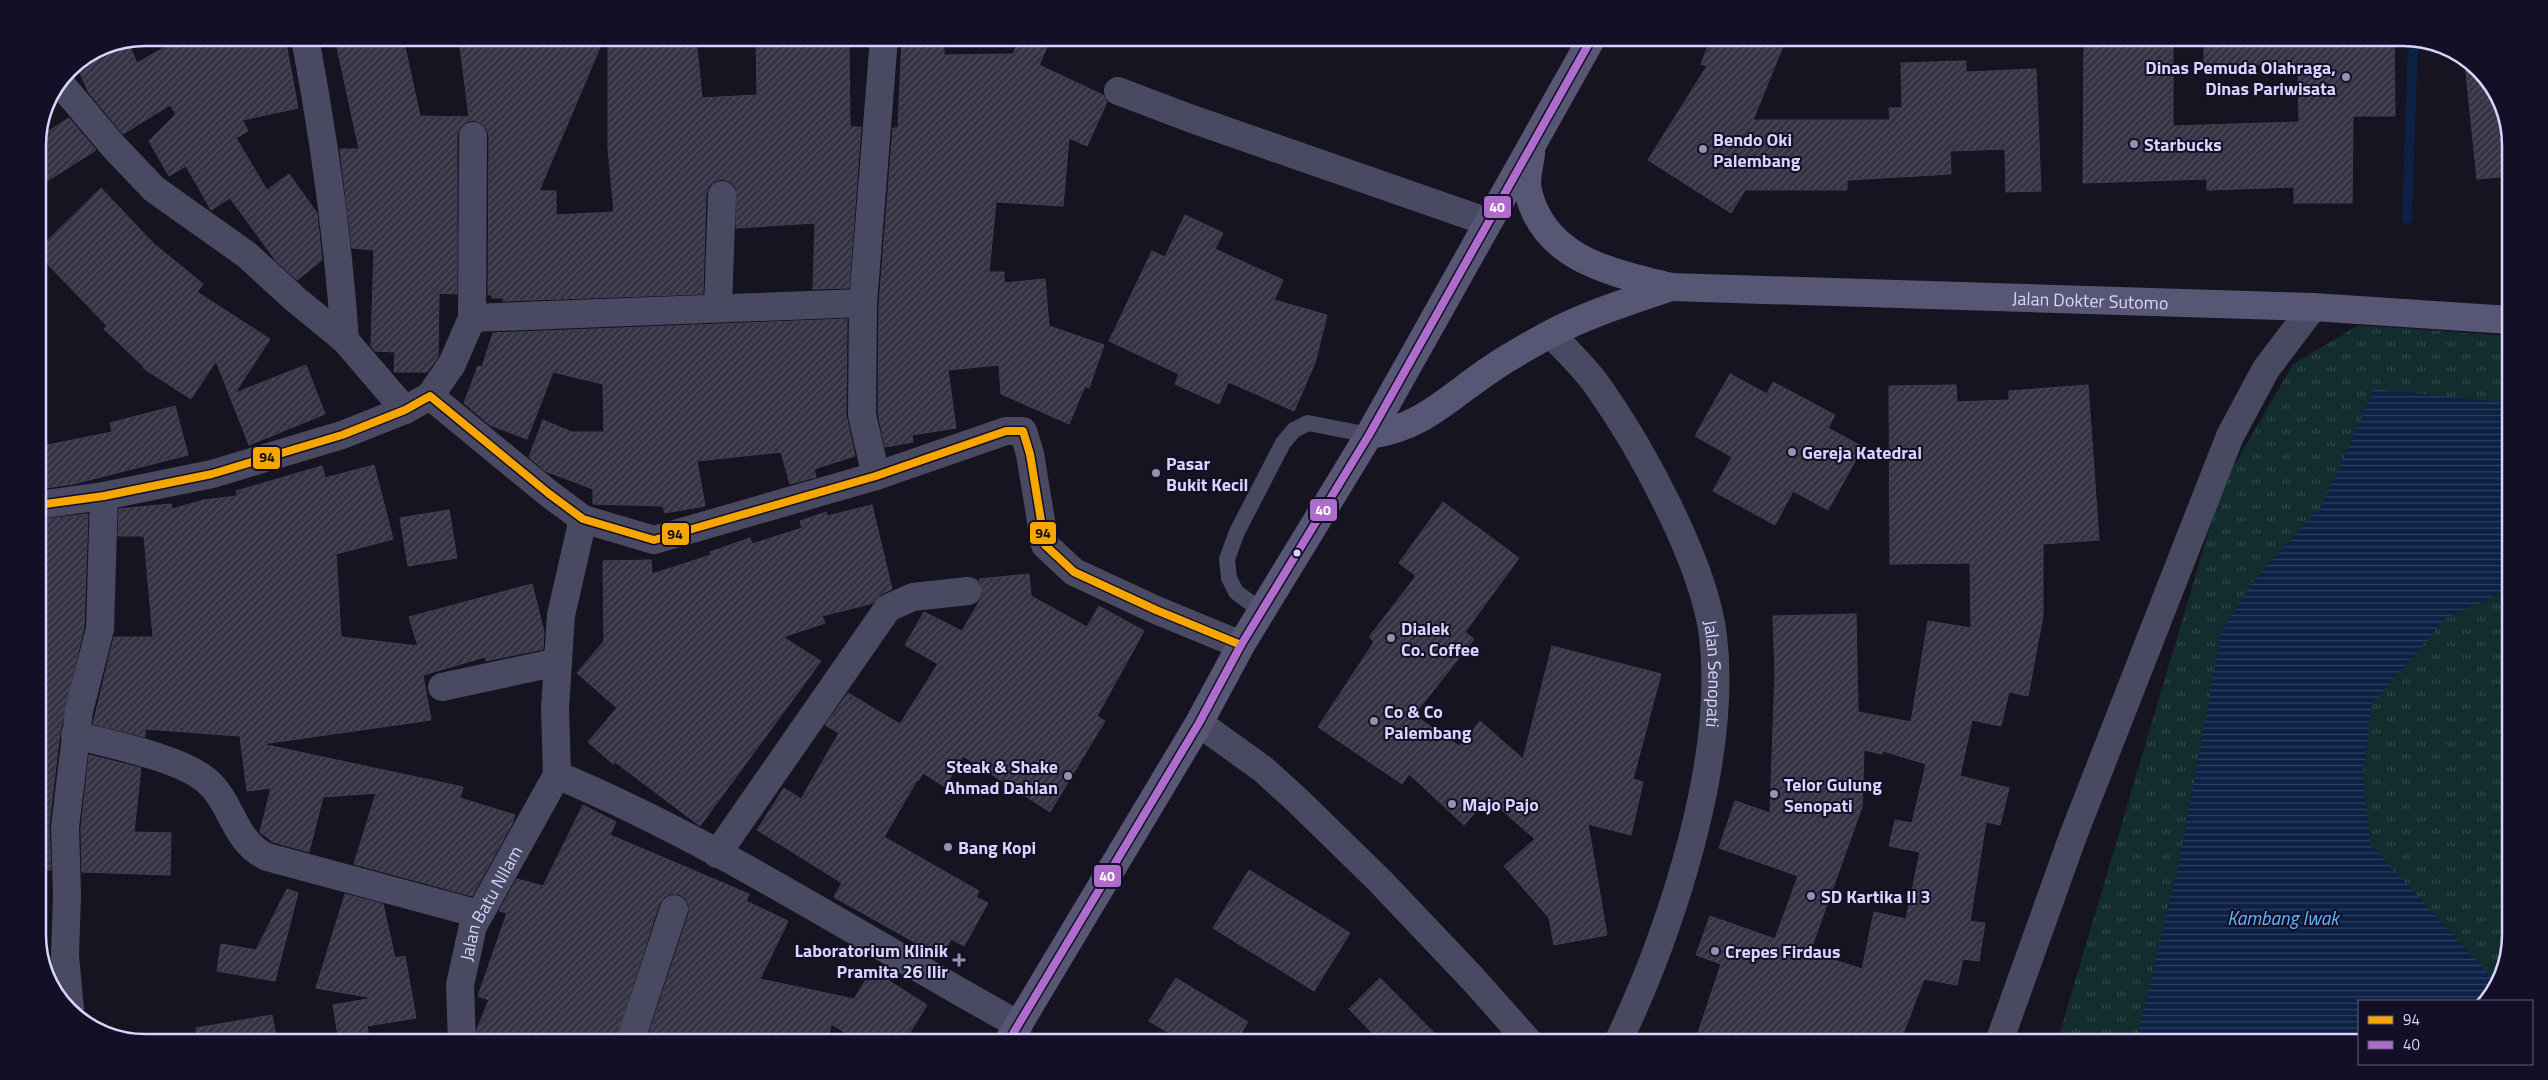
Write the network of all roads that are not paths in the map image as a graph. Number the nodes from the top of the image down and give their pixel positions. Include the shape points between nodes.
1 (307, 46) edge
2 (883, 46) edge
3 (1587, 46) edge
4 (64, 88) edge
5 (1118, 91) dead end
6 (474, 136) dead end
7 (1531, 146) junction
8 (722, 195) dead end
9 (1488, 222) junction
10 (1671, 287) junction
11 (864, 303) junction
12 (2313, 307) junction
13 (718, 308) junction
14 (472, 318) junction
15 (2502, 319) edge
16 (1551, 334) junction
17 (345, 340) junction
18 (430, 396) junction
19 (405, 410) junction
20 (1369, 434) junction
21 (876, 476) junction
22 (104, 496) junction
23 (46, 504) edge
24 (583, 519) junction
25 (968, 591) dead end
26 (1263, 612) junction
27 (1241, 645) junction
28 (558, 662) junction
29 (442, 687) dead end
30 (1199, 723) junction
31 (76, 735) junction
32 (557, 775) junction
33 (717, 854) junction
34 (674, 909) dead end
35 (479, 914) junction
36 (69, 997) edge
37 (462, 1034) edge
38 (633, 1034) edge
39 (1014, 1034) edge
40 (1522, 1034) edge
41 (1621, 1034) edge
42 (2002, 1034) edge

1 - 17 street via 340,263
2 - 11 street
3 - 7 main road
4 - 17 street via 154,189 247,255
5 - 9 street via 1192,120
6 - 14 street
7 - 9 main road
7 - 10 main road via 1527,189 1547,233 1560,245 1600,268
8 - 13 street
9 - 20 main road
10 - 12 main road, Jalan Dokter Sutomo
10 - 16 main road via 1599,312
11 - 13 street
11 - 21 street via 862,415
12 - 15 main road, Jalan Dokter Sutomo
12 - 42 street via 2266,368 2230,436 2074,836
13 - 14 street
14 - 18 street via 452,364
16 - 20 main road via 1492,368 1413,423 1393,432
16 - 41 street, Jalan Senopati via 1596,384 1630,436 1678,528 1704,596 1713,636 1714,721 1701,800 1682,874 1661,936
17 - 19 street
18 - 19 street
18 - 24 street
19 - 22 street via 342,435 212,474
20 - 26 main road
20 - 26 lane via 1308,423 1294,430 1284,442 1237,532 1227,559 1236,592
21 - 24 street via 654,540
21 - 27 street via 1006,431 1023,430 1045,545 1074,572
22 - 23 street
22 - 31 street via 100,629
24 - 28 street via 561,615
25 - 33 street via 914,598 888,608
26 - 27 main road
27 - 30 main road
28 - 29 street
28 - 32 street via 554,708
30 - 39 main road
30 - 40 street via 1264,770 1297,800 1400,902
31 - 35 street via 176,764 206,780 225,804 249,846 267,857
31 - 36 street via 65,827 65,956
32 - 33 street via 607,796
32 - 35 street, Jalan Batu NIlam
33 - 39 street
34 - 38 street
35 - 37 street, Jalan Batu NIlam via 473,926 460,985

